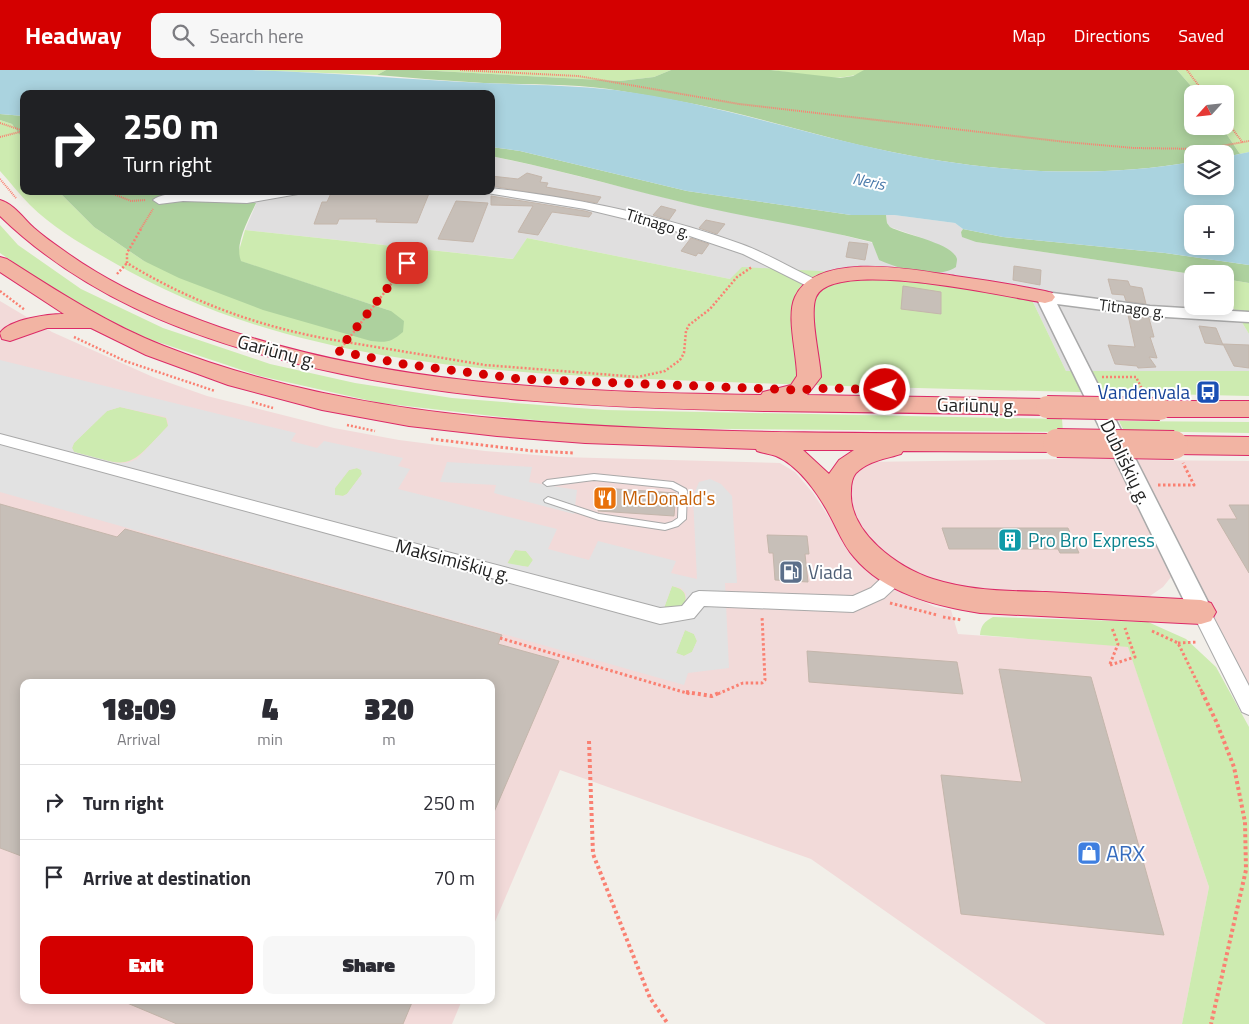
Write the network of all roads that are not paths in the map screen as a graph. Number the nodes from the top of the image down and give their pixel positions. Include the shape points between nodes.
1 (495, 191) edge
2 (272, 195) edge
3 (159, 200) road end
4 (8, 202) edge
5 (0, 263) edge
6 (25, 282) junction
7 (816, 285) junction
8 (1045, 297) junction
9 (1249, 317) edge
10 (99, 326) junction
11 (5, 337) edge
12 (808, 348) junction
13 (742, 402) junction
14 (892, 404) junction
15 (1249, 409) edge
16 (0, 439) edge
17 (748, 439) junction
18 (923, 442) junction
19 (1249, 446) edge
20 (547, 483) dead end
21 (548, 500) dead end
22 (837, 504) junction
23 (896, 575) junction
24 (1201, 612) junction
25 (1249, 706) edge

1 - 7 street, Titnago g. via 555,198 613,210 738,248
2 - 3 street via 247,199 184,197
4 - 13 highway, Gariūnų g. via 24,230 103,286 187,324 294,357 462,388 597,399
5 - 6 highway, Gariūnų g.
6 - 10 highway, Gariūnų g.
6 - 11 highway via 30,305 28,313
7 - 8 highway via 850,274 885,272
7 - 12 highway via 806,296 802,309
8 - 9 street, Titnago g. via 1150,311
8 - 24 street, Dubliškių g.
10 - 11 highway via 52,320 28,325
10 - 17 highway, Gariūnų g. via 174,360 221,376 392,416 533,432
12 - 13 highway via 809,377 798,390 782,396
12 - 14 highway via 819,378 829,388 843,396
13 - 14 highway, Gariūnų g.
14 - 15 highway, Gariūnų g., bridge via 1047,407 1152,402
16 - 23 street, Maksimiškių g. via 660,616 687,613 699,598 853,604 874,596
17 - 18 highway, Gariūnų g.
17 - 22 highway via 784,450 799,459
18 - 19 highway, Gariūnų g., bridge via 1057,443 1177,451
18 - 22 highway via 871,453 857,460 842,473
20 - 21 lane via 594,477 673,485 683,491 683,514 676,524 665,527 599,517
22 - 23 highway via 863,549
23 - 24 highway via 923,588 960,599
24 - 25 street, Dubliškių g.

